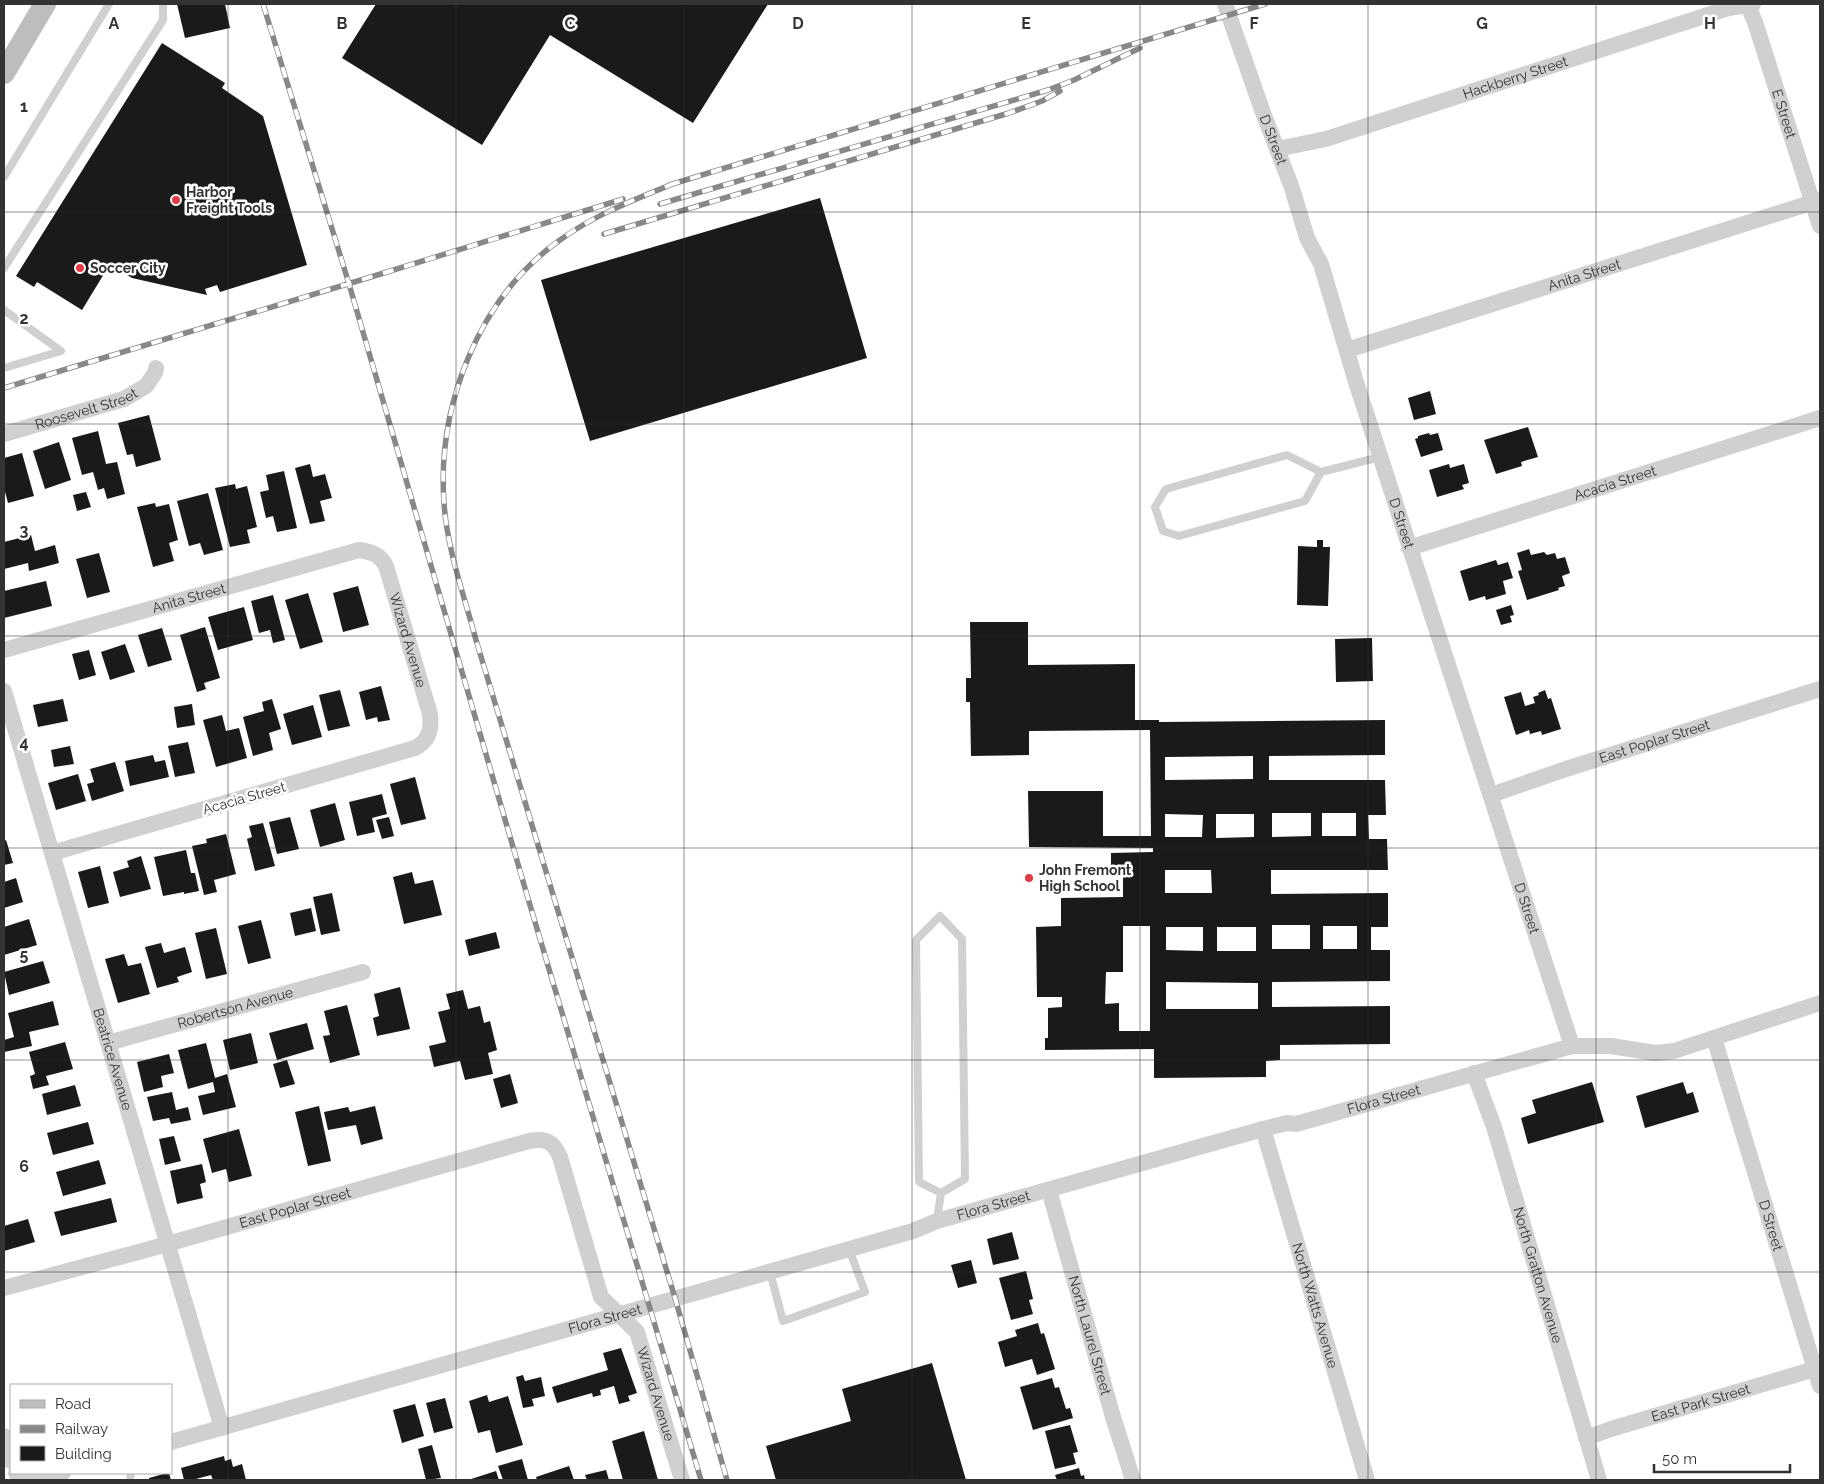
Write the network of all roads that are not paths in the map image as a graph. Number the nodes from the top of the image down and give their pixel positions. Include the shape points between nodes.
1 (45, 4) edge
2 (109, 4) edge
3 (163, 4) edge
4 (1226, 4) edge
5 (1749, 4) edge
6 (4, 73) edge
7 (1277, 149) junction
8 (4, 177) edge
9 (1816, 202) edge
10 (1820, 226) edge
11 (4, 268) edge
12 (4, 310) edge
13 (1347, 350) junction
14 (4, 368) edge
15 (156, 368) dead end
16 (1820, 418) edge
17 (4, 434) edge
18 (1380, 457) junction
19 (1321, 472) junction
20 (1410, 548) junction
21 (374, 553) joint
22 (4, 650) edge
23 (1820, 689) edge
24 (4, 691) edge
25 (9, 731) edge
26 (430, 732) joint
27 (1491, 795) junction
28 (52, 854) junction
29 (363, 972) dead end
30 (1820, 1003) edge
31 (1714, 1038) junction
32 (108, 1043) junction
33 (1572, 1046) junction
34 (1474, 1073) junction
35 (1263, 1129) junction
36 (566, 1176) joint
37 (1048, 1190) junction
38 (941, 1193) junction
39 (937, 1221) junction
40 (166, 1243) junction
41 (849, 1249) junction
42 (770, 1272) junction
43 (4, 1288) edge
44 (618, 1315) junction
45 (1815, 1369) junction
46 (1820, 1386) edge
47 (222, 1428) junction
48 (4, 1436) edge
49 (1586, 1438) junction
50 (172, 1442) edge
51 (10, 1457) edge
52 (59, 1474) edge
53 (22, 1480) edge
54 (682, 1480) edge
55 (1134, 1480) edge
56 (1367, 1480) edge
57 (1599, 1480) edge

1 - 6 main road
2 - 8 lane
3 - 11 lane via 163,20
4 - 7 street, D Street
5 - 7 street, Hackberry Street via 1326,139
5 - 9 street, E Street
7 - 13 street, D Street via 1307,238 1322,264
9 - 10 street, E Street
9 - 13 street, Anita Street
12 - 14 lane via 61,351
13 - 18 street, D Street
15 - 17 street, Roosevelt Street via 146,386 124,399
16 - 20 street, Acacia Street
18 - 19 lane
18 - 20 street, D Street
19 - 19 lane via 1287,455 1166,489 1154,508 1163,531 1178,536 1305,501
20 - 27 street, D Street
21 - 22 street, Anita Street via 359,550
21 - 26 street, Wizard Avenue via 386,566 430,714
23 - 27 street, East Poplar Street
24 - 25 street, Beatrice Avenue
25 - 28 street, Beatrice Avenue
26 - 28 street, Acacia Street via 423,745 415,748
27 - 33 street, D Street
28 - 32 street, Beatrice Avenue
29 - 32 street, Robertson Avenue
30 - 31 street, Flora Street
31 - 33 street, Flora Street via 1674,1051
31 - 45 street, D Street
32 - 40 street, Beatrice Avenue
33 - 34 street, Flora Street
34 - 35 street, Flora Street via 1296,1124
34 - 49 street, North Gratton Avenue via 1494,1127
35 - 37 street, Flora Street
35 - 56 street, North Watts Avenue
36 - 40 street, East Poplar Street via 555,1147 544,1140 529,1141
36 - 44 street, Wizard Avenue via 600,1297
37 - 39 street, Flora Street
37 - 55 street, North Laurel Street
38 - 38 lane via 965,1179 962,939 940,916 916,940 919,1182
38 - 39 lane
39 - 41 street, Flora Street
40 - 43 street, East Poplar Street
40 - 47 street, Beatrice Avenue
41 - 42 street, Flora Street
41 - 42 lane via 865,1292 783,1321
42 - 44 street, Flora Street
44 - 47 street, Flora Street
44 - 54 street, Wizard Avenue via 637,1332
45 - 46 street, D Street
45 - 49 street, East Park Street
47 - 50 street, Flora Street
48 - 51 street
49 - 57 street, North Gratton Avenue
52 - 53 street

